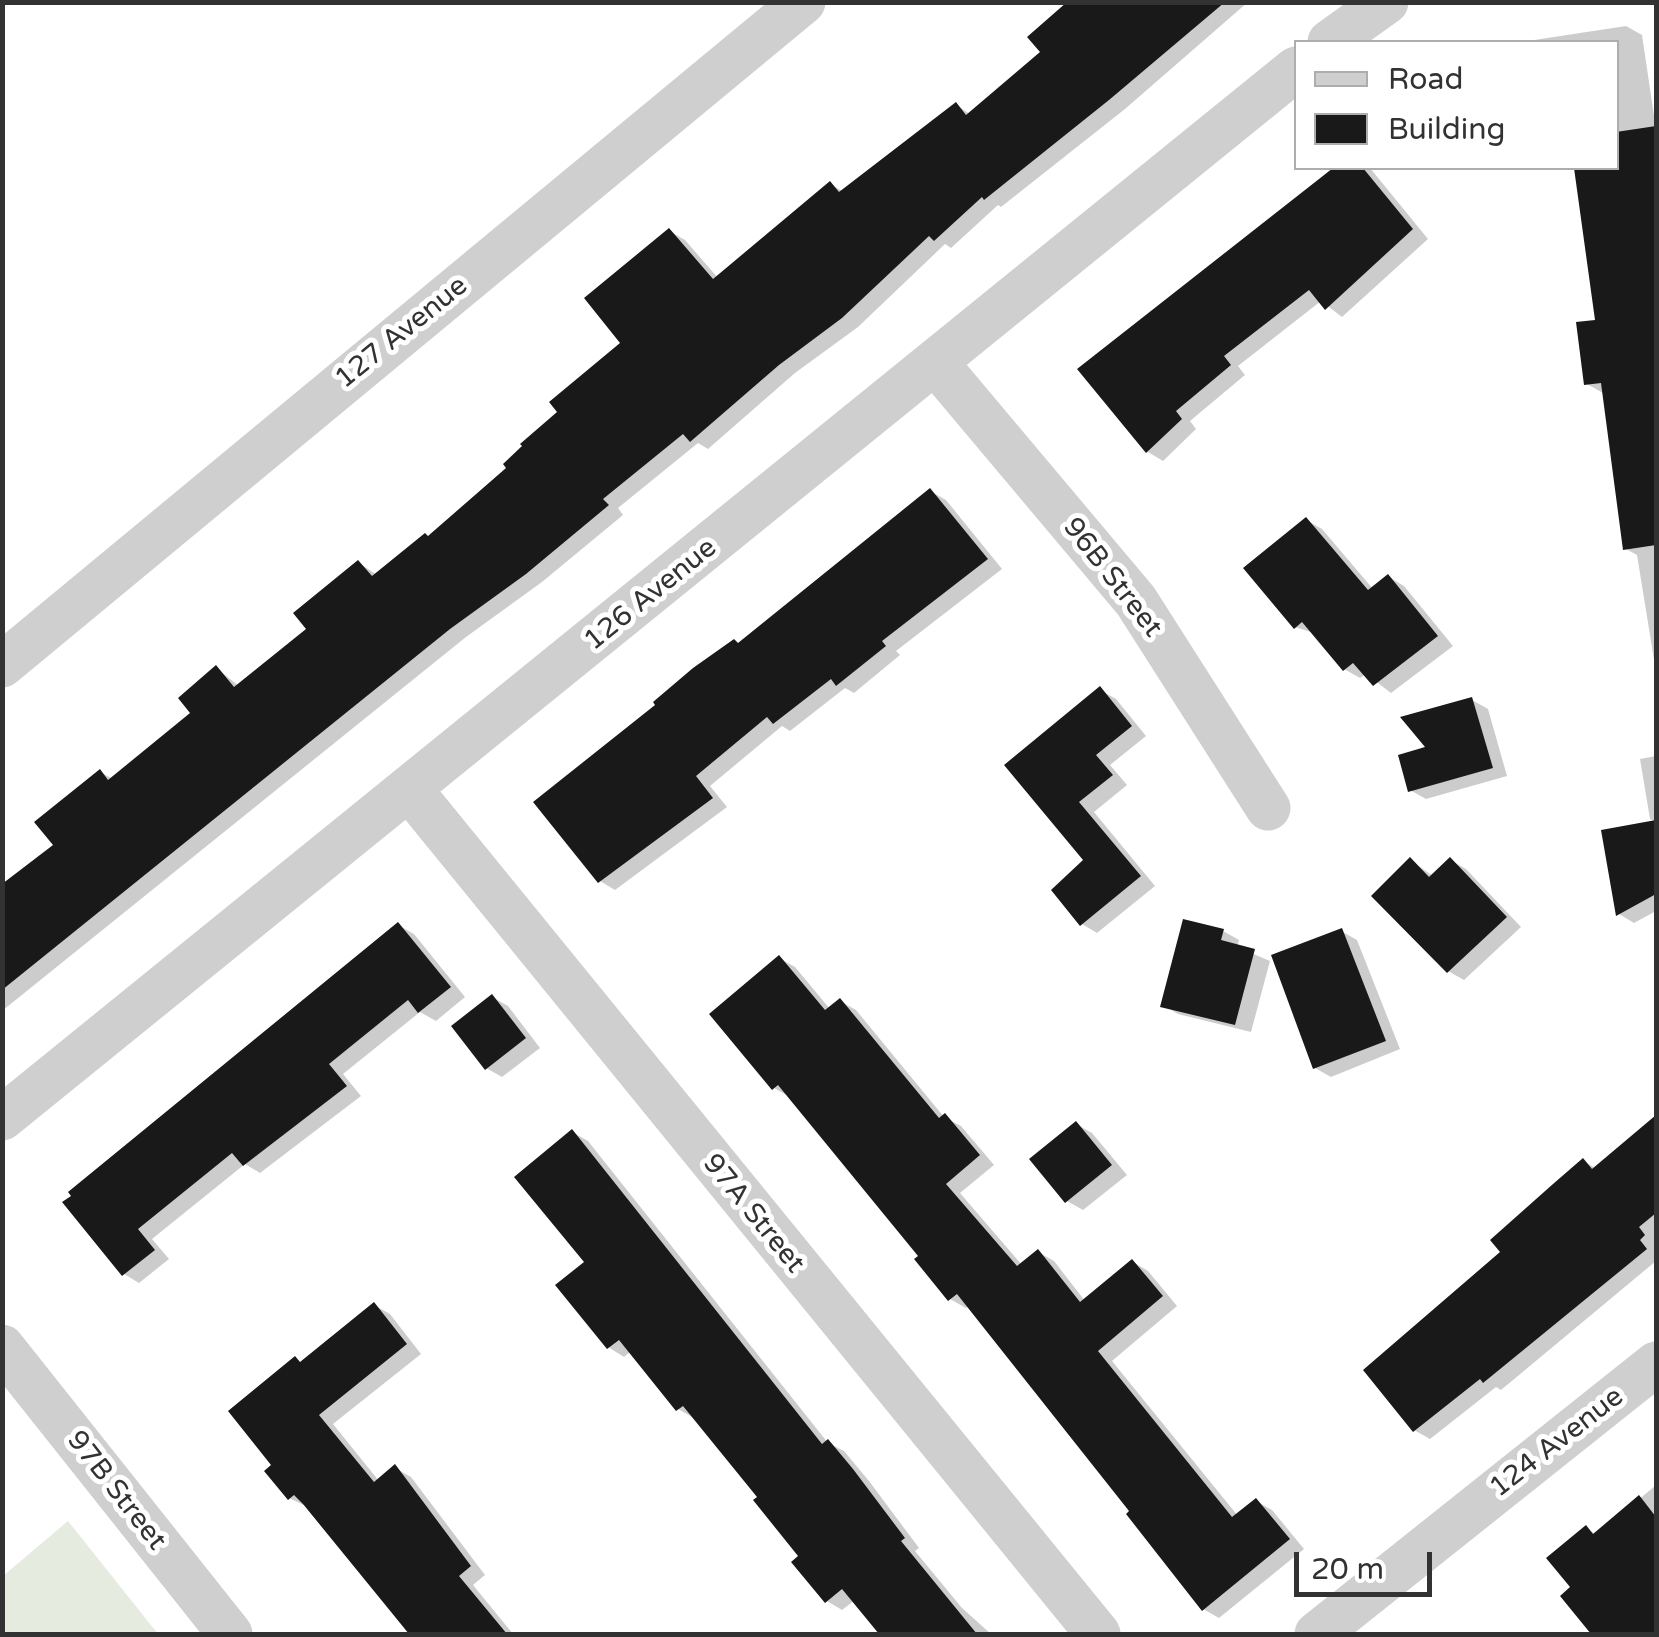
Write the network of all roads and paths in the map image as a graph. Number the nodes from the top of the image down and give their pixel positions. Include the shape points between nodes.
1 (803, 2) edge
2 (1386, 2) edge
3 (1333, 40) edge
4 (1294, 71) edge
5 (936, 362) junction
6 (2, 664) edge
7 (411, 792) junction
8 (1268, 808) dead end
9 (2, 1118) edge
10 (2, 1347) edge
11 (1656, 1364) edge
12 (230, 1634) edge
13 (1098, 1634) edge
14 (1317, 1634) edge

1 - 6 street, 127 Avenue
2 - 3 street
4 - 5 street, 126 Avenue
5 - 7 street, 126 Avenue
5 - 8 street, 96B Street via 1136,601
7 - 9 street, 126 Avenue
7 - 13 street, 97A Street
10 - 12 street, 97B Street
11 - 14 street, 124 Avenue

